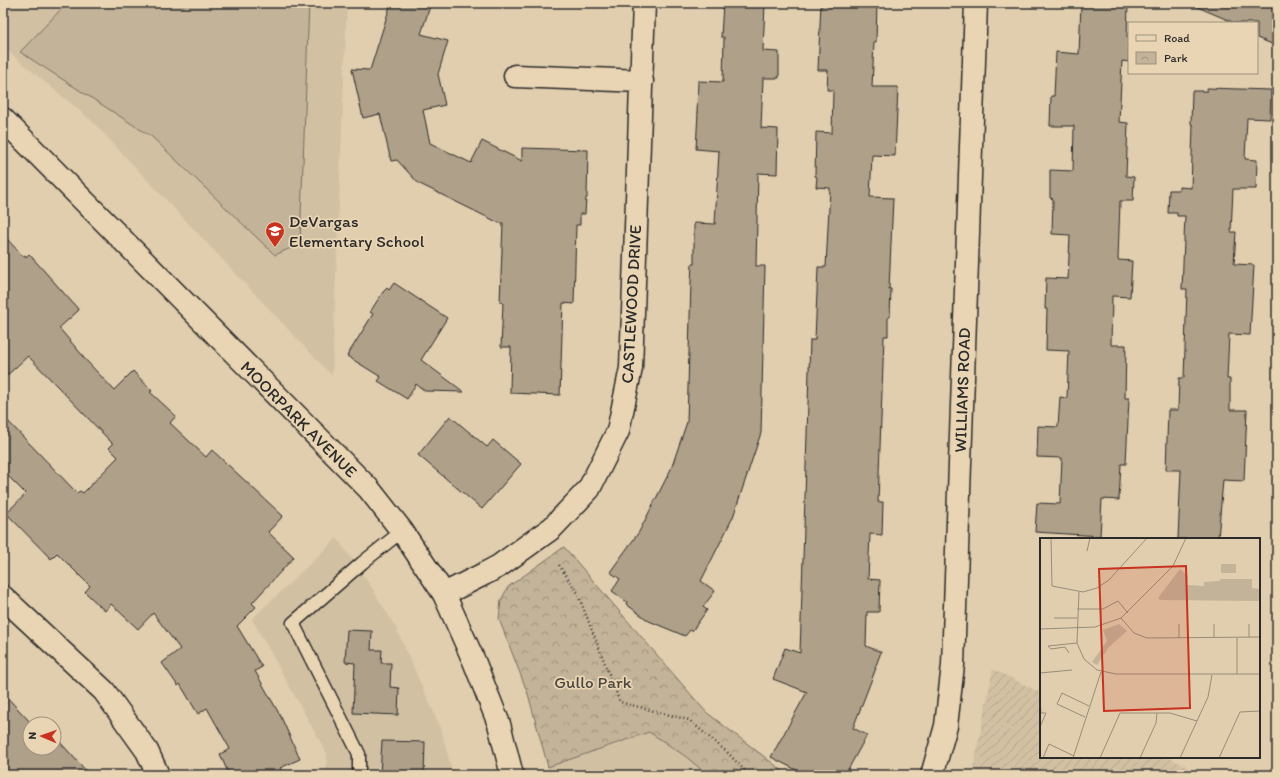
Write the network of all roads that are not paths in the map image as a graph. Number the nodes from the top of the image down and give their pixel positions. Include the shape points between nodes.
1 (644, 3) edge
2 (976, 3) edge
3 (515, 76) dead end
4 (642, 81) junction
5 (3, 119) edge
6 (402, 531) junction
7 (444, 594) junction
8 (3, 597) edge
9 (158, 775) edge
10 (359, 775) edge
11 (512, 775) edge
12 (932, 775) edge

1 - 4 street, CASTLEWOOD DRIVE
2 - 12 street, WILLIAMS ROAD via 953,665 946,726
3 - 4 street
4 - 7 street, CASTLEWOOD DRIVE via 631,368 618,431 589,489 552,528 499,566
5 - 6 street, MOORPARK AVENUE via 369,489
6 - 7 street, MOORPARK AVENUE
6 - 10 lane via 293,623 359,754
7 - 11 street, MOORPARK AVENUE via 499,724
8 - 9 street via 104,691 148,751

